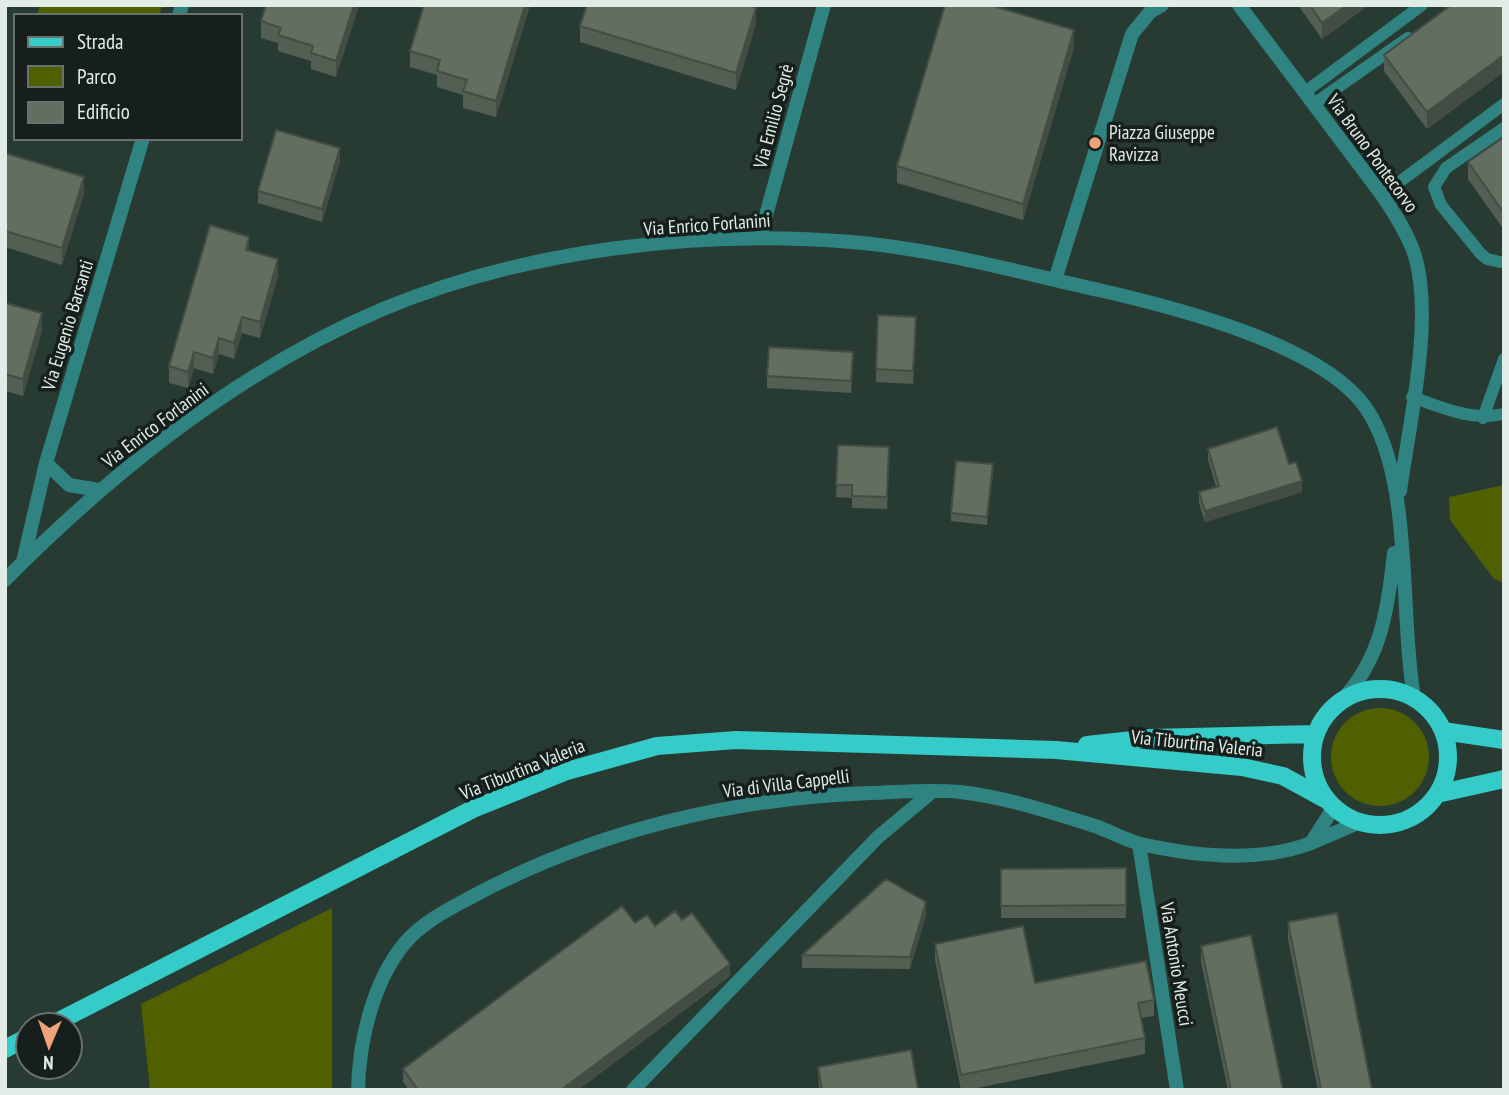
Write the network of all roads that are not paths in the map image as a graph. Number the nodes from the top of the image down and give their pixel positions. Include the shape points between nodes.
1 (824, 5) edge
2 (1141, 5) edge
3 (1162, 5) edge
4 (1239, 5) edge
5 (1422, 5) edge
6 (1421, 28) edge
7 (1132, 34) junction
8 (1309, 98) junction
9 (1504, 104) edge
10 (1504, 128) edge
11 (142, 140) edge
12 (1382, 195) junction
13 (760, 237) junction
14 (1500, 262) dead end
15 (1055, 280) junction
16 (1504, 359) edge
17 (1412, 397) junction
18 (1504, 414) edge
19 (1483, 418) junction
20 (46, 463) junction
21 (99, 489) junction
22 (1398, 511) junction
23 (22, 563) junction
24 (5, 580) edge
25 (1415, 698) junction
26 (1339, 702) junction
27 (1443, 731) junction
28 (1316, 734) junction
29 (1504, 740) edge
30 (1056, 750) junction
31 (1504, 779) edge
32 (934, 791) junction
33 (1437, 794) junction
34 (1331, 803) junction
35 (1360, 822) junction
36 (1311, 843) junction
37 (1139, 844) junction
38 (78, 1011) edge
39 (358, 1090) edge
40 (633, 1090) edge
41 (1177, 1090) edge

1 - 13 street, Via Emilio Segrè
2 - 7 street
3 - 7 street
4 - 8 street, Via Bruno Pontecorvo
5 - 8 lane
6 - 8 lane
7 - 15 street
8 - 12 street, Via Bruno Pontecorvo
9 - 12 lane
10 - 14 lane via 1446,168 1434,187 1441,205 1481,254
11 - 20 street, Via Eugenio Barsanti
12 - 17 street, Via Bruno Pontecorvo via 1403,227 1418,269 1422,332
13 - 15 street, Via Enrico Forlanini via 887,246
13 - 21 street, Via Enrico Forlanini via 559,259 384,309 226,396
15 - 22 street, Via Enrico Forlanini via 1201,318 1297,355 1339,379 1364,404 1382,436
16 - 19 lane
17 - 19 lane
17 - 22 street, Via Bruno Pontecorvo
18 - 19 lane
20 - 21 street via 69,485
20 - 23 street, Via Eugenio Barsanti
21 - 23 street, Via Enrico Forlanini
22 - 25 street, Via Bruno Pontecorvo
22 - 26 street, Via Bruno Pontecorvo via 1390,587 1377,648 1358,683
23 - 24 street, Via Enrico Forlanini
25 - 26 main road via 1376,689
25 - 27 main road via 1432,712
26 - 28 main road
27 - 29 main road
27 - 33 main road via 1448,752 1446,774
28 - 30 main road, Via Tiburtina Valeria via 1151,738
28 - 34 main road via 1313,768
30 - 34 main road, Via Tiburtina Valeria via 1242,767 1283,776
30 - 38 main road, Via Tiburtina Valeria via 736,740 677,743 613,756 473,808
31 - 33 main road
32 - 37 street, Via di Villa Cappelli via 1050,812
32 - 39 street, Via di Villa Cappelli via 828,796 692,816 600,840 493,886 418,929 396,956 376,992
32 - 40 street via 878,837
33 - 35 main road via 1403,821
34 - 35 main road
34 - 36 street
35 - 36 street, Via di Villa Cappelli
36 - 37 street, Via di Villa Cappelli via 1277,853 1240,855
37 - 41 street, Via Antonio Meucci

